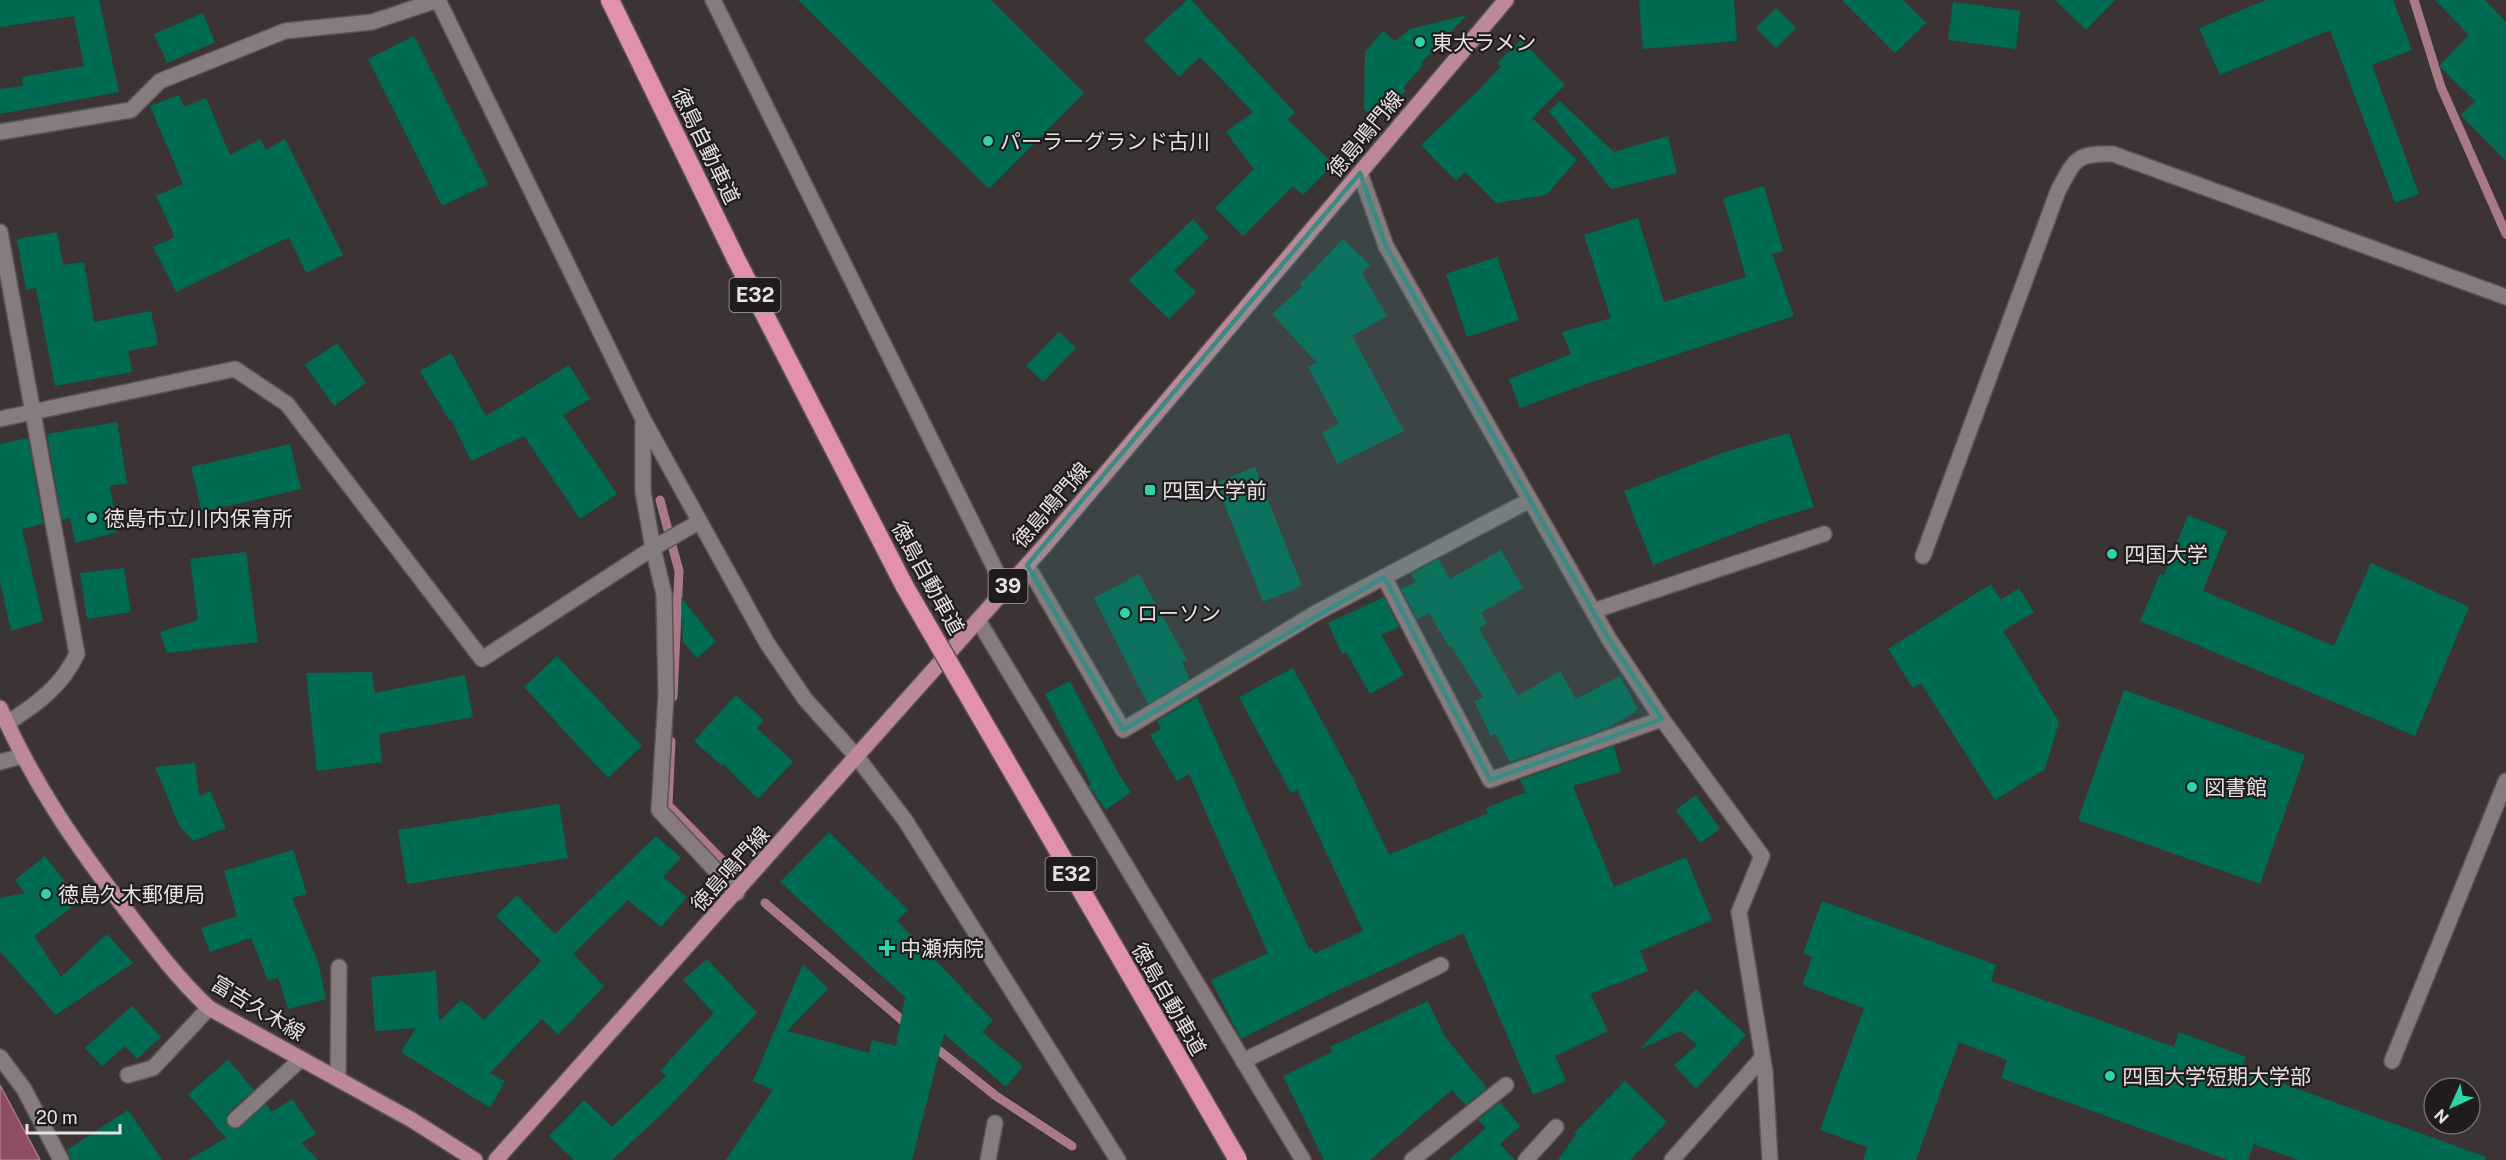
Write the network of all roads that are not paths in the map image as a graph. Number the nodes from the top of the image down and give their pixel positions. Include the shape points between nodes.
1 (438, 0) edge
2 (610, 0) edge
3 (713, 0) edge
4 (1506, 0) edge
5 (0, 132) edge
6 (1360, 173) junction
7 (0, 232) edge
8 (2506, 297) edge
9 (33, 411) junction
10 (643, 418) junction
11 (0, 419) edge
12 (1530, 500) junction
13 (699, 522) junction
14 (1824, 534) dead end
15 (658, 545) junction
16 (1923, 556) dead end
17 (1027, 565) junction
18 (1384, 577) junction
19 (1005, 589) junction
20 (1593, 611) junction
21 (978, 620) junction
22 (0, 708) edge
23 (1662, 719) junction
24 (7, 723) junction
25 (22, 756) junction
26 (857, 757) junction
27 (0, 762) edge
28 (2506, 781) edge
29 (737, 893) junction
30 (1441, 965) dead end
31 (339, 967) dead end
32 (209, 1008) junction
33 (0, 1057) edge
34 (1762, 1058) junction
35 (301, 1059) junction
36 (1243, 1061) junction
37 (2392, 1061) dead end
38 (128, 1075) dead end
39 (338, 1078) junction
40 (1506, 1085) dead end
41 (236, 1120) dead end
42 (995, 1123) dead end
43 (1556, 1127) dead end
44 (61, 1160) edge
45 (476, 1160) edge
46 (496, 1160) edge
47 (988, 1160) edge
48 (1118, 1160) edge
49 (1238, 1160) edge
50 (1303, 1160) edge
51 (1412, 1160) edge
52 (1526, 1160) edge
53 (1672, 1160) edge
54 (1770, 1160) edge

1 - 5 street via 372,22 285,31 160,81 131,110
1 - 10 street
2 - 49 highway, 徳島自動車道 / E32, bridge via 736,259 905,587
3 - 19 street
4 - 6 main road, 徳島鳴門線 / 39
6 - 12 street via 1386,246
6 - 17 main road, 徳島鳴門線 / 39
7 - 9 street
8 - 16 street via 2114,154 2088,153 2072,165 2058,191
9 - 11 street
9 - 15 street via 236,369 287,404 482,659
9 - 24 street via 77,654 66,676 32,708
10 - 13 street
10 - 15 street via 643,492
12 - 18 street
12 - 20 street
13 - 15 street
13 - 26 street via 784,670
14 - 20 street
15 - 29 street via 664,594 666,696 658,810
17 - 18 street via 1123,730 1316,613
17 - 19 main road, 徳島鳴門線 / 39
18 - 23 street via 1490,780
19 - 21 main road, 徳島鳴門線 / 39
20 - 23 street
21 - 26 main road, 徳島鳴門線 / 39
21 - 36 street
22 - 24 main road, 富吉久木線
23 - 34 street via 1762,856 1739,912
24 - 25 main road, 富吉久木線
25 - 27 street
25 - 32 main road, 富吉久木線 via 76,845 182,983
26 - 29 main road, 徳島鳴門線 / 39
26 - 48 street via 905,820
28 - 37 street
29 - 46 main road, 徳島鳴門線 / 39
30 - 36 street
31 - 39 street
32 - 35 main road, 富吉久木線
32 - 38 street via 153,1068
33 - 44 street via 24,1089
34 - 53 street
34 - 54 street
35 - 39 main road, 富吉久木線
35 - 41 street
36 - 50 street
39 - 45 main road, 富吉久木線
40 - 51 street
42 - 47 street
43 - 52 street

